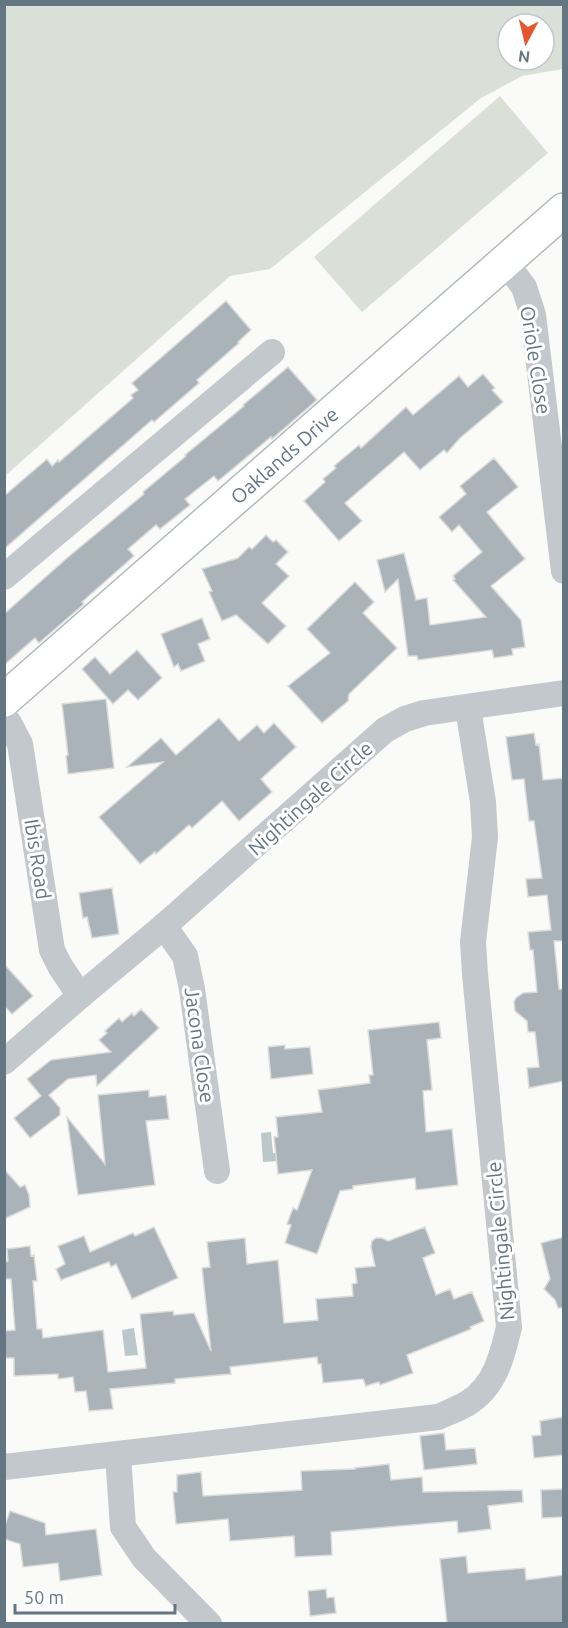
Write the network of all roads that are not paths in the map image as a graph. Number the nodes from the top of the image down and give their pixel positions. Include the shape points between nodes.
1 (564, 210) edge
2 (505, 262) junction
3 (272, 352) dead end
4 (564, 571) edge
5 (4, 577) edge
6 (564, 693) edge
7 (4, 700) edge
8 (468, 708) junction
9 (4, 718) edge
10 (165, 926) junction
11 (80, 996) junction
12 (4, 1062) edge
13 (217, 1171) dead end
14 (118, 1455) junction
15 (4, 1467) edge
16 (209, 1623) edge

1 - 2 street, Oaklands Drive
2 - 4 street, Oriole Close via 524,287 533,315
2 - 7 street, Oaklands Drive
3 - 5 street
6 - 8 street, Nightingale Circle
8 - 10 street, Nightingale Circle via 424,713 385,730
8 - 14 street, Nightingale Circle via 485,837 473,942 509,1327 502,1359 488,1386 468,1403 438,1417
9 - 11 street, Ibis Road via 20,744 52,950
10 - 11 street, Nightingale Circle
10 - 13 street, Jacona Close via 184,956 192,989
11 - 12 street, Nightingale Circle
14 - 15 street, Nightingale Circle
14 - 16 street via 123,1527 144,1558

